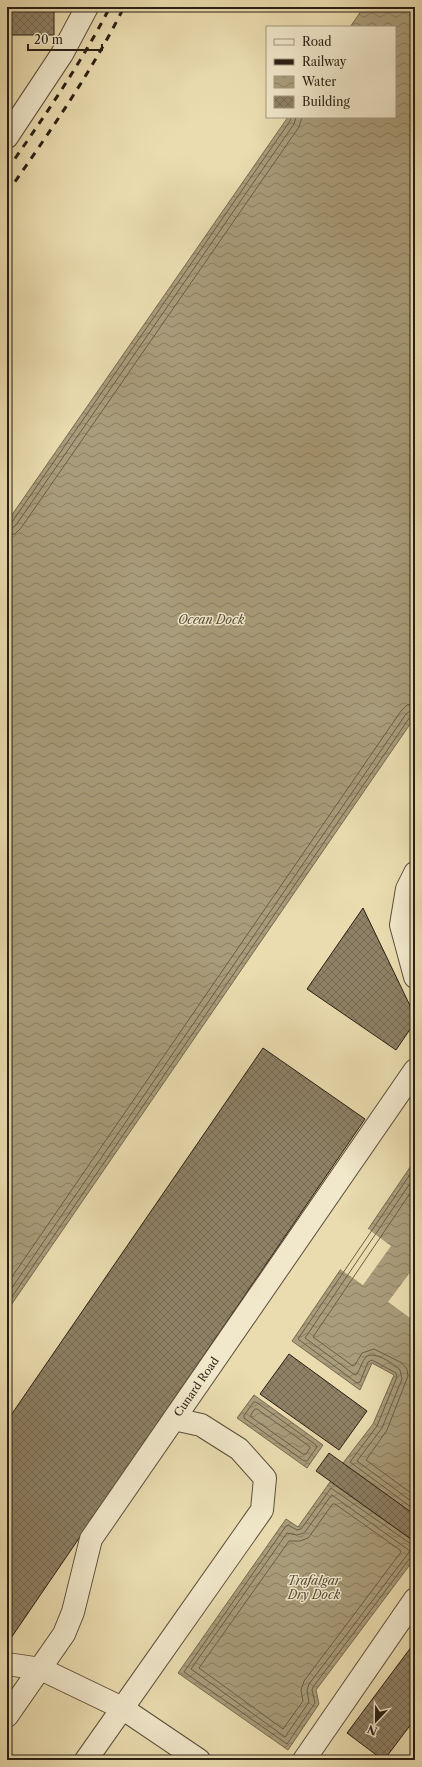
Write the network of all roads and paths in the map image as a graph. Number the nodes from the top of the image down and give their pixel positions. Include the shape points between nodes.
1 (87, 7) edge
2 (7, 137) edge
3 (415, 873) edge
4 (415, 977) edge
5 (415, 1070) edge
6 (174, 1419) junction
7 (415, 1599) edge
8 (7, 1664) edge
9 (41, 1669) junction
10 (122, 1708) junction
11 (7, 1716) edge
12 (86, 1760) edge
13 (200, 1760) edge
14 (304, 1760) edge

1 - 2 street via 62,54
3 - 4 street via 407,889 401,925
5 - 6 street, Cunard Road
6 - 9 street, Cunard Road via 91,1539 73,1612 64,1634
6 - 10 street via 201,1425 239,1449 264,1478 262,1510
7 - 14 street
8 - 9 street
9 - 10 street
9 - 11 street, Cunard Road
10 - 12 street
10 - 13 street

